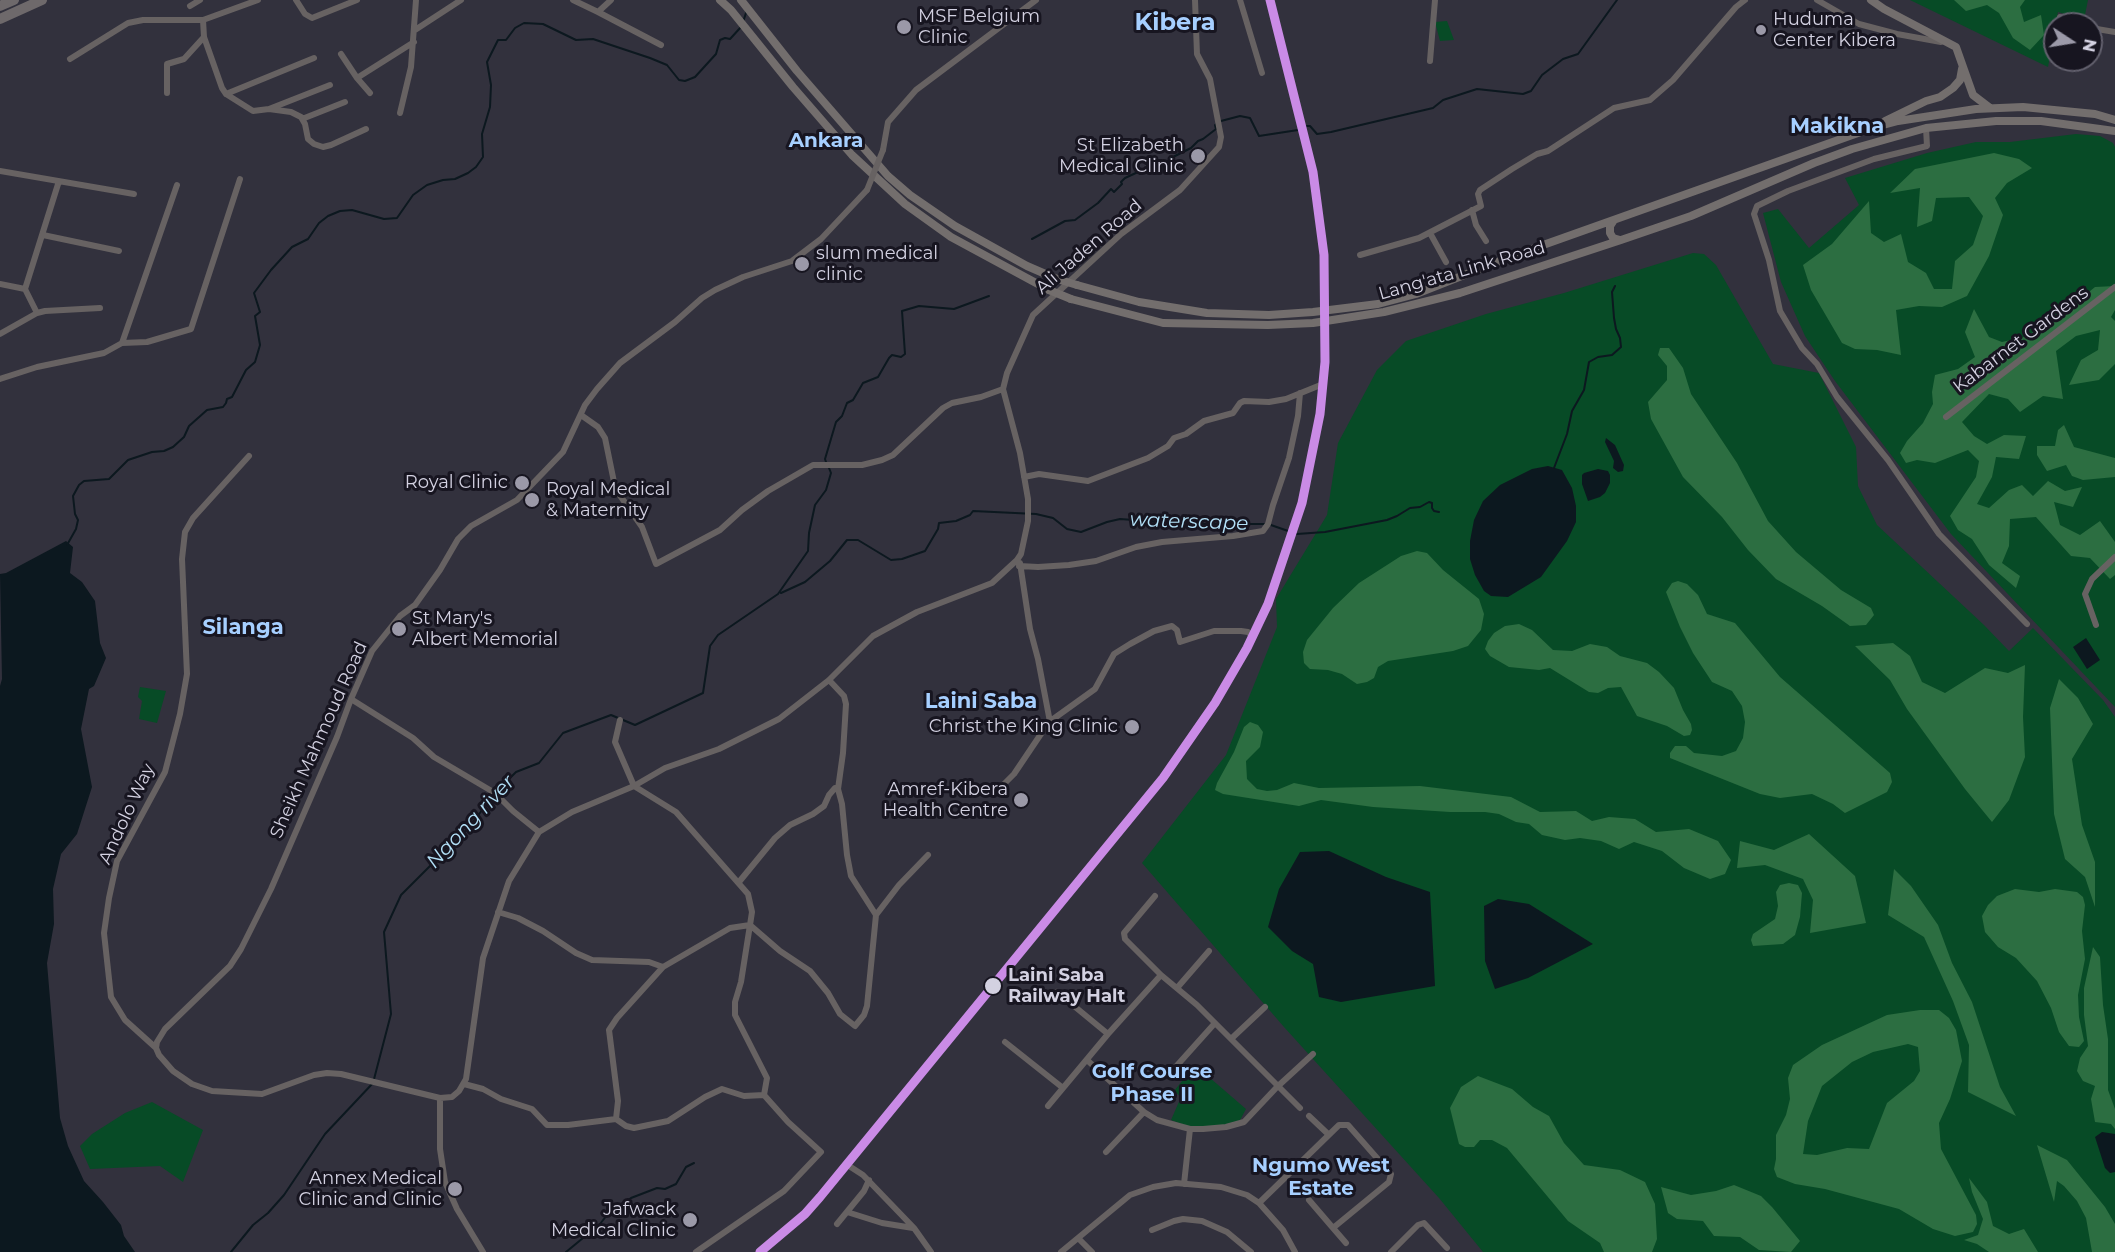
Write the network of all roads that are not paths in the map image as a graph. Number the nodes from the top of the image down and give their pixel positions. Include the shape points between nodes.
1 (14, 0) edge
2 (42, 0) edge
3 (200, 0) edge
4 (258, 0) edge
5 (296, 0) edge
6 (357, 0) edge
7 (416, 0) edge
8 (461, 0) edge
9 (573, 0) edge
10 (612, 0) edge
11 (720, 0) edge
12 (741, 0) edge
13 (1036, 0) edge
14 (1195, 0) edge
15 (1240, 0) edge
16 (1435, 0) edge
17 (1745, 0) edge
18 (1817, 0) edge
19 (1871, 0) edge
20 (0, 6) edge
21 (190, 6) dead end
22 (598, 12) junction
23 (0, 19) edge
24 (203, 20) junction
25 (415, 30) junction
26 (204, 37) junction
27 (414, 42) junction
28 (1947, 42) junction
29 (661, 45) dead end
30 (341, 54) dead end
31 (314, 58) dead end
32 (70, 59) dead end
33 (1431, 61) dead end
34 (1962, 69) junction
35 (1262, 73) dead end
36 (357, 78) junction
37 (330, 85) dead end
38 (167, 93) dead end
39 (370, 93) dead end
40 (226, 94) junction
41 (345, 102) dead end
42 (1991, 108) junction
43 (269, 109) junction
44 (400, 113) dead end
45 (2112, 116) edge
46 (302, 119) junction
47 (1872, 128) junction
48 (1926, 128) junction
49 (366, 129) dead end
50 (2114, 133) edge
51 (0, 171) edge
52 (240, 179) dead end
53 (60, 181) junction
54 (177, 185) dead end
55 (134, 194) dead end
56 (1472, 210) junction
57 (1614, 220) junction
58 (1430, 233) junction
59 (43, 235) junction
60 (1567, 237) junction
61 (1621, 240) junction
62 (1486, 241) dead end
63 (119, 251) dead end
64 (1360, 255) dead end
65 (1570, 257) junction
66 (1446, 262) dead end
67 (0, 284) edge
68 (2115, 287) edge
69 (25, 289) junction
70 (100, 308) dead end
71 (37, 314) junction
72 (0, 334) edge
73 (122, 343) junction
74 (0, 379) edge
75 (1323, 384) dead end
76 (1004, 389) junction
77 (1300, 393) junction
78 (581, 415) junction
79 (1946, 417) dead end
80 (249, 456) dead end
81 (1024, 477) junction
82 (1021, 554) junction
83 (2115, 557) edge
84 (1019, 566) junction
85 (2027, 624) dead end
86 (2096, 625) dead end
87 (1252, 636) dead end
88 (829, 680) junction
89 (351, 699) junction
90 (620, 722) dead end
91 (1050, 722) junction
92 (634, 786) junction
93 (838, 789) junction
94 (995, 793) dead end
95 (539, 832) junction
96 (928, 855) dead end
97 (739, 882) junction
98 (1155, 896) dead end
99 (498, 912) junction
100 (876, 915) junction
101 (750, 925) junction
102 (1209, 951) dead end
103 (663, 968) junction
104 (1161, 975) junction
105 (1177, 988) junction
106 (1057, 992) dead end
107 (1266, 1007) dead end
108 (1215, 1023) junction
109 (1108, 1034) junction
110 (1231, 1039) junction
111 (1005, 1042) dead end
112 (156, 1048) junction
113 (1313, 1054) dead end
114 (1087, 1060) junction
115 (1172, 1071) dead end
116 (464, 1084) junction
117 (1277, 1087) junction
118 (1063, 1088) junction
119 (765, 1095) junction
120 (440, 1098) junction
121 (1048, 1106) dead end
122 (1300, 1108) dead end
123 (1144, 1112) junction
124 (1309, 1116) dead end
125 (616, 1119) junction
126 (1190, 1129) junction
127 (1328, 1134) junction
128 (1106, 1152) dead end
129 (846, 1164) dead end
130 (869, 1180) junction
131 (1184, 1184) junction
132 (1309, 1200) dead end
133 (1259, 1203) junction
134 (847, 1212) junction
135 (837, 1224) dead end
136 (914, 1228) junction
137 (1333, 1228) junction
138 (1152, 1230) dead end
139 (1079, 1239) junction
140 (1346, 1243) dead end
141 (1246, 1246) junction
142 (1447, 1248) dead end
143 (483, 1252) edge
144 (696, 1252) edge
145 (931, 1252) edge
146 (1061, 1252) edge
147 (1092, 1252) edge
148 (1240, 1252) edge
149 (1251, 1252) edge
150 (1296, 1252) edge
151 (1391, 1252) edge

1 - 20 highway
2 - 23 highway
3 - 21 street
4 - 24 street
5 - 6 street via 312,18
7 - 25 street
8 - 25 street
9 - 22 street
10 - 22 street
11 - 65 main road, Lang'ata Link Road, bridge via 852,155 905,204 951,237 1071,299 1163,323 1313,323 1419,305
12 - 60 main road, Lang'ata Link Road, bridge via 888,176 910,195 955,226 1027,266 1139,303 1207,313 1269,315 1378,304 1416,294
13 - 78 street, Sheikh Mahmoud Road, bridge via 916,90 888,122 883,150 867,190 821,239 792,261 715,290 620,363
14 - 76 street, Ali Jaden Road via 1197,54 1208,72 1221,137 1219,147 1180,190 1121,234 1034,315 1007,373
15 - 35 street
16 - 33 street
17 - 56 street via 1650,100 1614,108 1563,142 1512,169 1480,190 1481,206
18 - 28 street via 1859,24
19 - 28 main road
22 - 29 street
24 - 26 street
24 - 32 street via 128,23
25 - 27 street
26 - 38 street via 184,59 167,64
26 - 40 street
27 - 36 street
27 - 44 street
28 - 34 main road via 1956,47
30 - 36 street
31 - 40 street
34 - 42 main road via 1973,94
34 - 47 main road via 1960,80 1940,97
36 - 39 street
37 - 43 street
40 - 43 street via 253,111
41 - 46 street
42 - 45 main road, Lang'ata Link Road via 2054,109
42 - 47 main road, Lang'ata Link Road
43 - 46 street via 291,112
45 - 50 main road
46 - 49 street via 308,139 323,147
47 - 57 main road, Lang'ata Link Road
48 - 50 main road, Lang'ata Link Road via 2041,121
48 - 61 main road, Lang'ata Link Road via 1852,149 1691,216
48 - 85 street via 1927,146 1874,159 1798,187 1757,206 1754,214 1780,311 1802,348 1939,534
51 - 53 street
52 - 73 street via 191,329 147,342
53 - 55 street
53 - 59 street
54 - 73 street
56 - 58 street
56 - 62 street
57 - 60 main road, Lang'ata Link Road
57 - 61 main road via 1611,235
58 - 64 street
58 - 66 street
59 - 63 street
59 - 69 street
60 - 65 main road via 1576,243
61 - 65 main road, Lang'ata Link Road
67 - 69 street
68 - 79 street, Kabarnet Gardens
69 - 71 street
70 - 71 street
71 - 72 street
73 - 74 street via 104,353
75 - 77 street
76 - 78 street via 943,408 893,455 862,465 813,465 768,491 720,530 656,564 642,527 614,482 605,438 598,427
76 - 81 street, Ali Jaden Road
77 - 81 street via 1269,402 1244,401 1233,413 1204,421 1148,458 1088,481 1039,474
77 - 84 street via 1289,458 1263,531 1162,542 1069,566
78 - 89 street, Sheikh Mahmoud Road via 563,452 517,500 471,526 458,539 415,605 400,616 372,651
80 - 112 street, Andolo Way via 185,532 182,559 187,674 180,714 165,772 117,861 108,898 104,933 111,997 125,1020
81 - 82 street, Ali Jaden Road via 1028,521
82 - 84 street, Ali Jaden Road
82 - 88 street via 992,583 917,612 873,636
83 - 86 street via 2092,579 2085,594
84 - 91 street, Ali Jaden Road
87 - 91 street via 1241,631 1214,631 1180,642 1174,626 1154,631 1114,654 1095,689
88 - 92 street via 779,719 719,749 664,768
88 - 93 street via 846,704
89 - 95 street via 413,738 434,757 495,793
89 - 112 street, Sheikh Mahmoud Road via 248,936 230,966 165,1029
90 - 92 street via 615,742
91 - 94 street via 1014,774
92 - 95 street via 572,812
92 - 97 street via 676,812
93 - 97 street via 829,795 824,806 775,838
93 - 100 street via 851,876
95 - 99 street via 509,881
96 - 100 street
97 - 101 street via 751,902
98 - 104 street via 1124,937
99 - 103 street via 519,918 592,960 649,962
99 - 116 street via 483,958
100 - 101 street via 867,1006 855,1026 840,1014 810,971
101 - 103 street via 721,932
101 - 119 street via 735,1015 767,1078
102 - 105 street
103 - 125 street via 609,1030 618,1101
104 - 105 street
104 - 109 street
105 - 108 street
106 - 109 street
107 - 110 street
108 - 110 street
108 - 115 street
109 - 114 street
110 - 117 street
111 - 118 street
112 - 120 street via 177,1074 212,1091 262,1094 327,1073
113 - 117 street
114 - 118 street
114 - 123 street
116 - 120 street via 452,1097
116 - 125 street via 532,1109 548,1125
117 - 122 street
117 - 126 street via 1242,1123
118 - 121 street
119 - 125 street via 744,1096 722,1089 668,1121 634,1128
119 - 144 street via 821,1152 784,1191
120 - 143 street via 440,1149 445,1182
123 - 126 street via 1167,1124
123 - 128 street
124 - 127 street
126 - 131 street
127 - 133 street
127 - 137 street via 1336,1126 1348,1125 1392,1177
129 - 130 street
130 - 134 street
130 - 136 street
131 - 133 street via 1241,1191
131 - 139 street via 1153,1186 1130,1195
132 - 137 street
133 - 150 street
134 - 135 street
134 - 136 street
136 - 145 street
137 - 140 street
138 - 141 street via 1174,1221 1202,1221
139 - 146 street
139 - 147 street
141 - 148 street
141 - 149 street
142 - 151 street via 1424,1223

